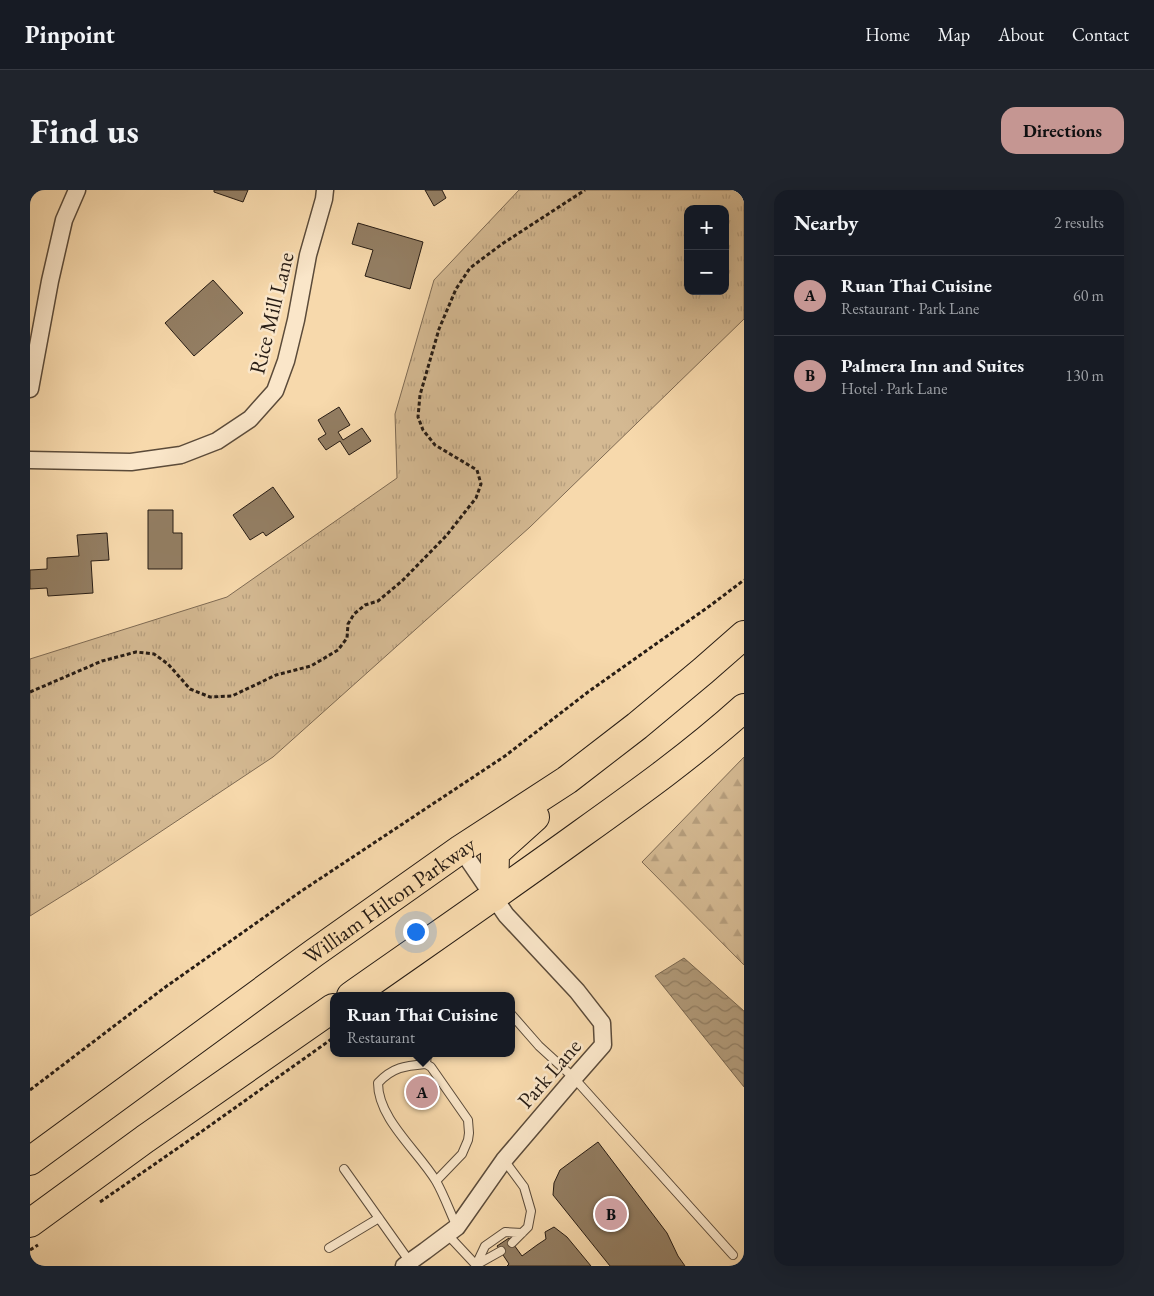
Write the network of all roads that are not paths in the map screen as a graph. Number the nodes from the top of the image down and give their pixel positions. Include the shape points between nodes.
1 (77, 190) edge
2 (325, 190) edge
3 (30, 388) edge
4 (30, 460) edge
5 (744, 635) edge
6 (744, 708) edge
7 (638, 726) junction
8 (460, 849) junction
9 (494, 897) junction
10 (357, 992) edge
11 (330, 1010) edge
12 (515, 1019) edge
13 (426, 1057) edge
14 (426, 1064) junction
15 (574, 1078) junction
16 (36, 1158) edge
17 (504, 1160) junction
18 (344, 1169) dead end
19 (436, 1181) junction
20 (379, 1218) junction
21 (452, 1230) junction
22 (522, 1233) junction
23 (34, 1234) edge
24 (512, 1243) dead end
25 (328, 1248) dead end
26 (500, 1251) dead end
27 (733, 1255) dead end
28 (407, 1264) edge
29 (476, 1266) edge

1 - 3 street via 64,220
2 - 4 street, Rice Mill Lane via 286,361 275,391 250,419 217,441 181,455 131,462
5 - 7 highway, William Hilton Parkway
6 - 9 highway via 655,781
7 - 8 highway, William Hilton Parkway via 567,780
7 - 9 highway via 494,853
8 - 9 street, Park Lane
8 - 16 highway, William Hilton Parkway
9 - 10 highway
9 - 15 street, Park Lane via 506,915 577,991 602,1023 604,1045
11 - 23 highway via 145,1139
12 - 15 lane
13 - 14 lane
14 - 19 lane via 468,1120 470,1133 462,1154
14 - 19 lane via 405,1066 386,1074 378,1083 378,1092 388,1116
15 - 17 street, Park Lane
15 - 27 lane
17 - 21 street, Park Lane
17 - 22 lane via 524,1187 531,1211 528,1227
18 - 20 lane
19 - 21 lane
20 - 25 lane
20 - 28 lane
21 - 28 street, Park Lane
21 - 29 lane
22 - 24 lane
22 - 29 lane via 505,1232 485,1246
26 - 29 lane

